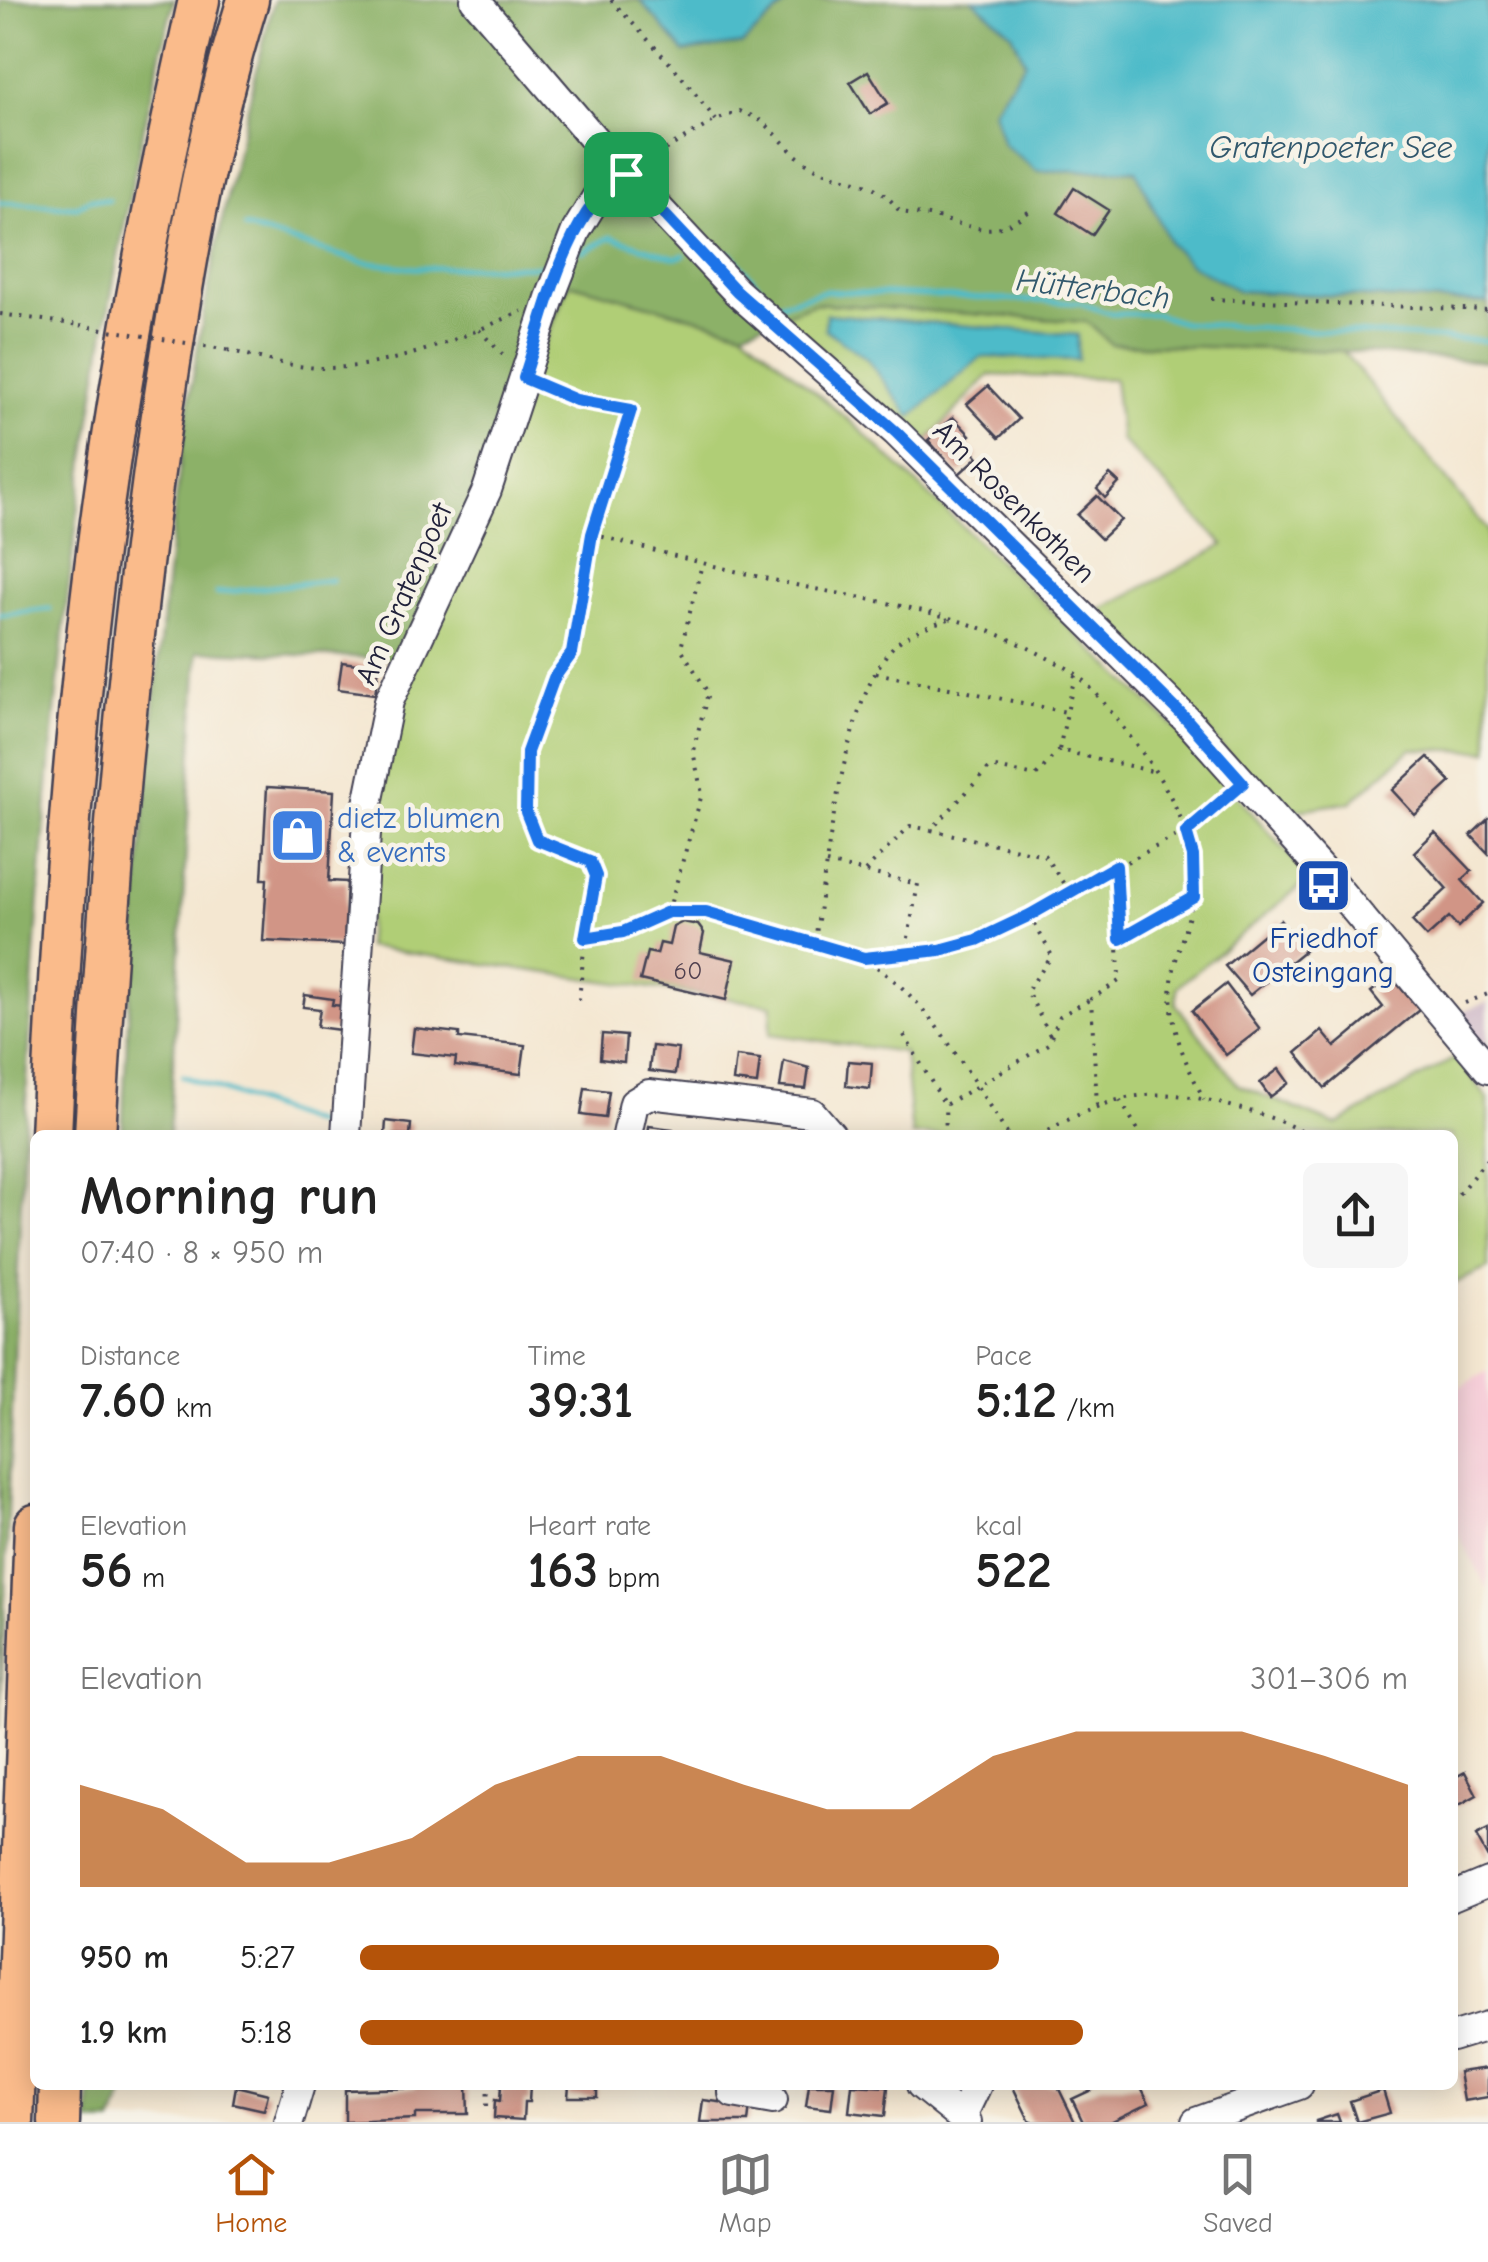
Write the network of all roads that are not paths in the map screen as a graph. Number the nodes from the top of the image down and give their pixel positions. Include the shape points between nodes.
1 (199, 0) edge
2 (248, 0) edge
3 (475, 0) edge
4 (625, 172) junction
5 (1488, 1069) edge
6 (51, 1130) edge
7 (95, 1130) edge
8 (346, 1130) edge
9 (627, 1130) edge
10 (826, 1130) edge
11 (30, 1660) edge
12 (1488, 1882) edge
13 (1458, 1894) edge
14 (1488, 2026) edge
15 (1458, 2034) edge
16 (60, 2090) edge
17 (299, 2090) edge
18 (732, 2090) edge
19 (927, 2090) edge
20 (975, 2090) edge
21 (1285, 2090) edge
22 (772, 2102) edge
23 (965, 2119) edge
24 (13, 2122) edge
25 (59, 2122) edge
26 (290, 2122) edge
27 (1196, 2122) edge

1 - 6 highway via 137,292 105,493 62,920
2 - 7 highway via 178,302 148,509 106,926
3 - 4 street, Am Rosenkothen
4 - 5 street, Am Rosenkothen via 737,292 896,432 1187,720
4 - 8 street, Am Gratenpoet via 596,198 576,231 487,490 389,700 368,804
9 - 10 street via 634,1103 648,1094 812,1114
11 - 24 highway
12 - 13 street
14 - 15 street
16 - 25 highway
17 - 26 street
18 - 22 street
19 - 23 street
20 - 23 street
21 - 27 street

